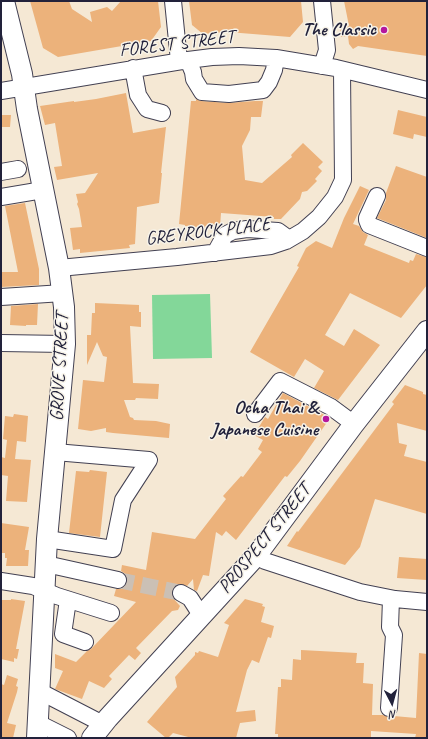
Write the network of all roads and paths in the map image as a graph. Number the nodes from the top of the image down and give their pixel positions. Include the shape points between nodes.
1 (4, 1) edge
2 (174, 1) edge
3 (322, 1) edge
4 (276, 58) junction
5 (184, 60) junction
6 (322, 66) junction
7 (133, 68) junction
8 (342, 70) junction
9 (24, 87) junction
10 (427, 90) edge
11 (1, 91) edge
12 (162, 113) dead end
13 (18, 169) dead end
14 (1, 172) edge
15 (44, 190) junction
16 (377, 196) dead end
17 (1, 197) edge
18 (427, 248) edge
19 (59, 268) junction
20 (63, 293) junction
21 (1, 297) edge
22 (427, 331) edge
23 (1, 343) edge
24 (64, 344) junction
25 (255, 414) dead end
26 (354, 424) junction
27 (55, 452) junction
28 (47, 539) junction
29 (256, 556) junction
30 (46, 564) junction
31 (118, 580) tunnel mouth
32 (1, 581) edge
33 (44, 590) junction
34 (181, 593) tunnel mouth
35 (395, 599) junction
36 (68, 600) junction
37 (427, 602) edge
38 (111, 614) dead end
39 (201, 615) junction
40 (85, 642) dead end
41 (39, 691) junction
42 (389, 708) dead end
43 (38, 730) edge
44 (98, 731) edge
45 (68, 738) edge

1 - 9 main road, GROVE STREET
2 - 5 street
3 - 6 street via 327,50
4 - 5 street, FOREST STREET via 223,56
4 - 5 street via 274,70 263,90 229,94 202,92
4 - 6 street, FOREST STREET
5 - 7 street, FOREST STREET
6 - 8 street, FOREST STREET
7 - 9 street, FOREST STREET
7 - 12 street via 138,96 147,109
8 - 10 street, FOREST STREET
8 - 19 street, GREYROCK PLACE via 343,180 336,197 303,231 271,246
9 - 11 street, FOREST STREET
9 - 15 main road, GROVE STREET via 26,109
13 - 14 street
15 - 17 street
15 - 19 main road, GROVE STREET
16 - 18 street via 367,218 369,225
19 - 20 main road, GROVE STREET
20 - 21 street
20 - 24 main road, GROVE STREET
22 - 26 main road, PROSPECT STREET
23 - 24 street
24 - 27 main road, GROVE STREET
25 - 26 street via 280,381 331,407
26 - 29 main road, PROSPECT STREET
27 - 28 main road, GROVE STREET
27 - 28 street via 149,460 123,500 113,549
28 - 30 main road, GROVE STREET
29 - 35 street via 360,592
29 - 39 main road, PROSPECT STREET
30 - 31 street
30 - 33 main road, GROVE STREET
32 - 33 street
33 - 36 street
33 - 41 main road, GROVE STREET
34 - 39 street via 190,598
35 - 37 street
35 - 42 street via 390,627 394,635
36 - 38 street
36 - 40 street via 63,634
39 - 44 main road, PROSPECT STREET
41 - 43 main road, GROVE STREET
41 - 44 street
43 - 45 street

